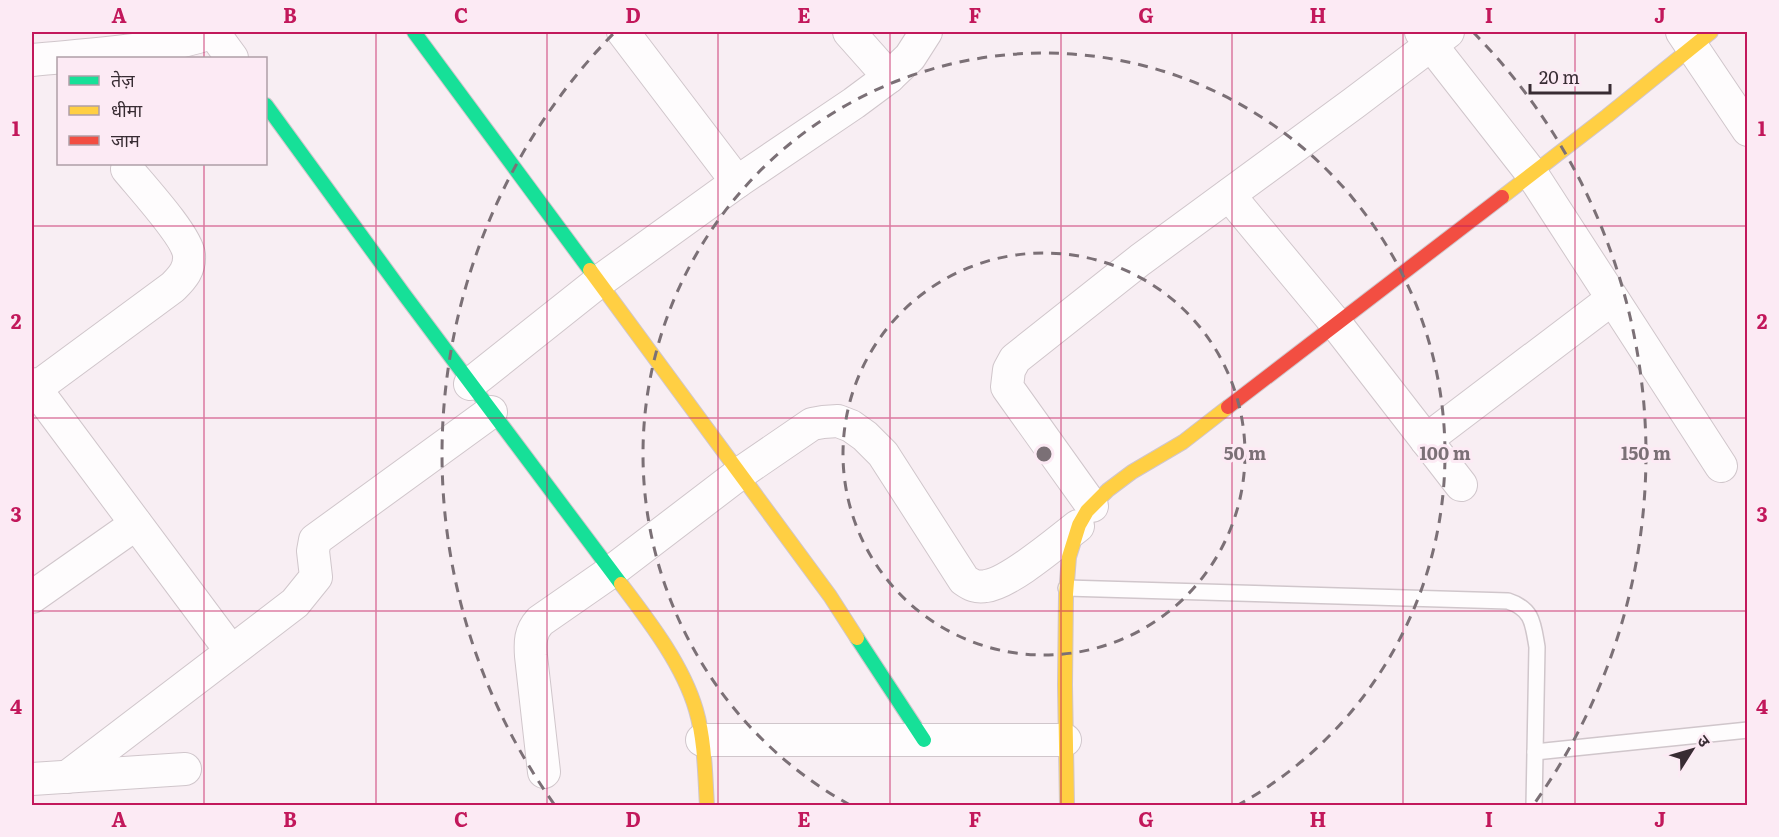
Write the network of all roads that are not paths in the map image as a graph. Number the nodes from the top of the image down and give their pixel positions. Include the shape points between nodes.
1 (214, 32) edge
2 (414, 32) edge
3 (623, 32) edge
4 (849, 32) edge
5 (926, 32) edge
6 (1434, 36) edge
7 (1696, 36) edge
8 (131, 41) edge
9 (231, 57) edge
10 (32, 60) edge
11 (889, 77) junction
12 (267, 106) edge
13 (1748, 130) edge
14 (126, 168) dead end
15 (1532, 174) junction
16 (737, 182) junction
17 (1229, 195) junction
18 (597, 283) junction
19 (1612, 299) junction
20 (1336, 325) junction
21 (470, 384) junction
22 (33, 388) edge
23 (491, 412) junction
24 (1426, 440) junction
25 (1721, 466) dead end
26 (739, 474) junction
27 (1461, 485) dead end
28 (1085, 516) junction
29 (136, 524) junction
30 (612, 571) junction
31 (1066, 588) junction
32 (32, 597) edge
33 (231, 651) junction
34 (1748, 730) edge
35 (702, 740) junction
36 (924, 740) junction
37 (1065, 740) junction
38 (1535, 752) junction
39 (185, 769) dead end
40 (544, 772) dead end
41 (67, 777) junction
42 (32, 779) edge
43 (707, 806) edge
44 (1067, 806) edge
45 (1534, 806) edge

1 - 8 street
1 - 9 street
2 - 18 street
3 - 16 street
4 - 11 street
5 - 11 street via 910,57
6 - 15 street
6 - 17 street
7 - 13 street
7 - 15 street
8 - 10 street
11 - 16 street
12 - 21 street
14 - 22 street via 183,238 189,253 185,275
15 - 19 street
15 - 20 street
16 - 18 street
17 - 20 street
17 - 28 street via 1015,359 1009,370 1007,387 1012,398
18 - 21 street
18 - 26 street
19 - 24 street
19 - 25 street
20 - 24 street
20 - 28 street via 1183,442 1112,484
21 - 23 street
22 - 29 street
23 - 30 street
23 - 33 street via 315,540 316,577 306,591 296,603
24 - 27 street
26 - 28 street via 812,424 838,421 851,426 883,454 964,580 974,586 993,585 1011,575
26 - 30 street
26 - 36 street via 830,596
28 - 31 street via 1072,547
29 - 32 street
29 - 33 street
30 - 35 street via 674,659 696,708
30 - 40 street via 533,628 531,656
31 - 37 street
31 - 38 lane via 1508,601 1521,605 1533,624 1537,647
33 - 41 street
34 - 38 lane
35 - 36 street
35 - 43 street
36 - 37 street
37 - 44 street
38 - 45 lane
39 - 41 street
41 - 42 street

